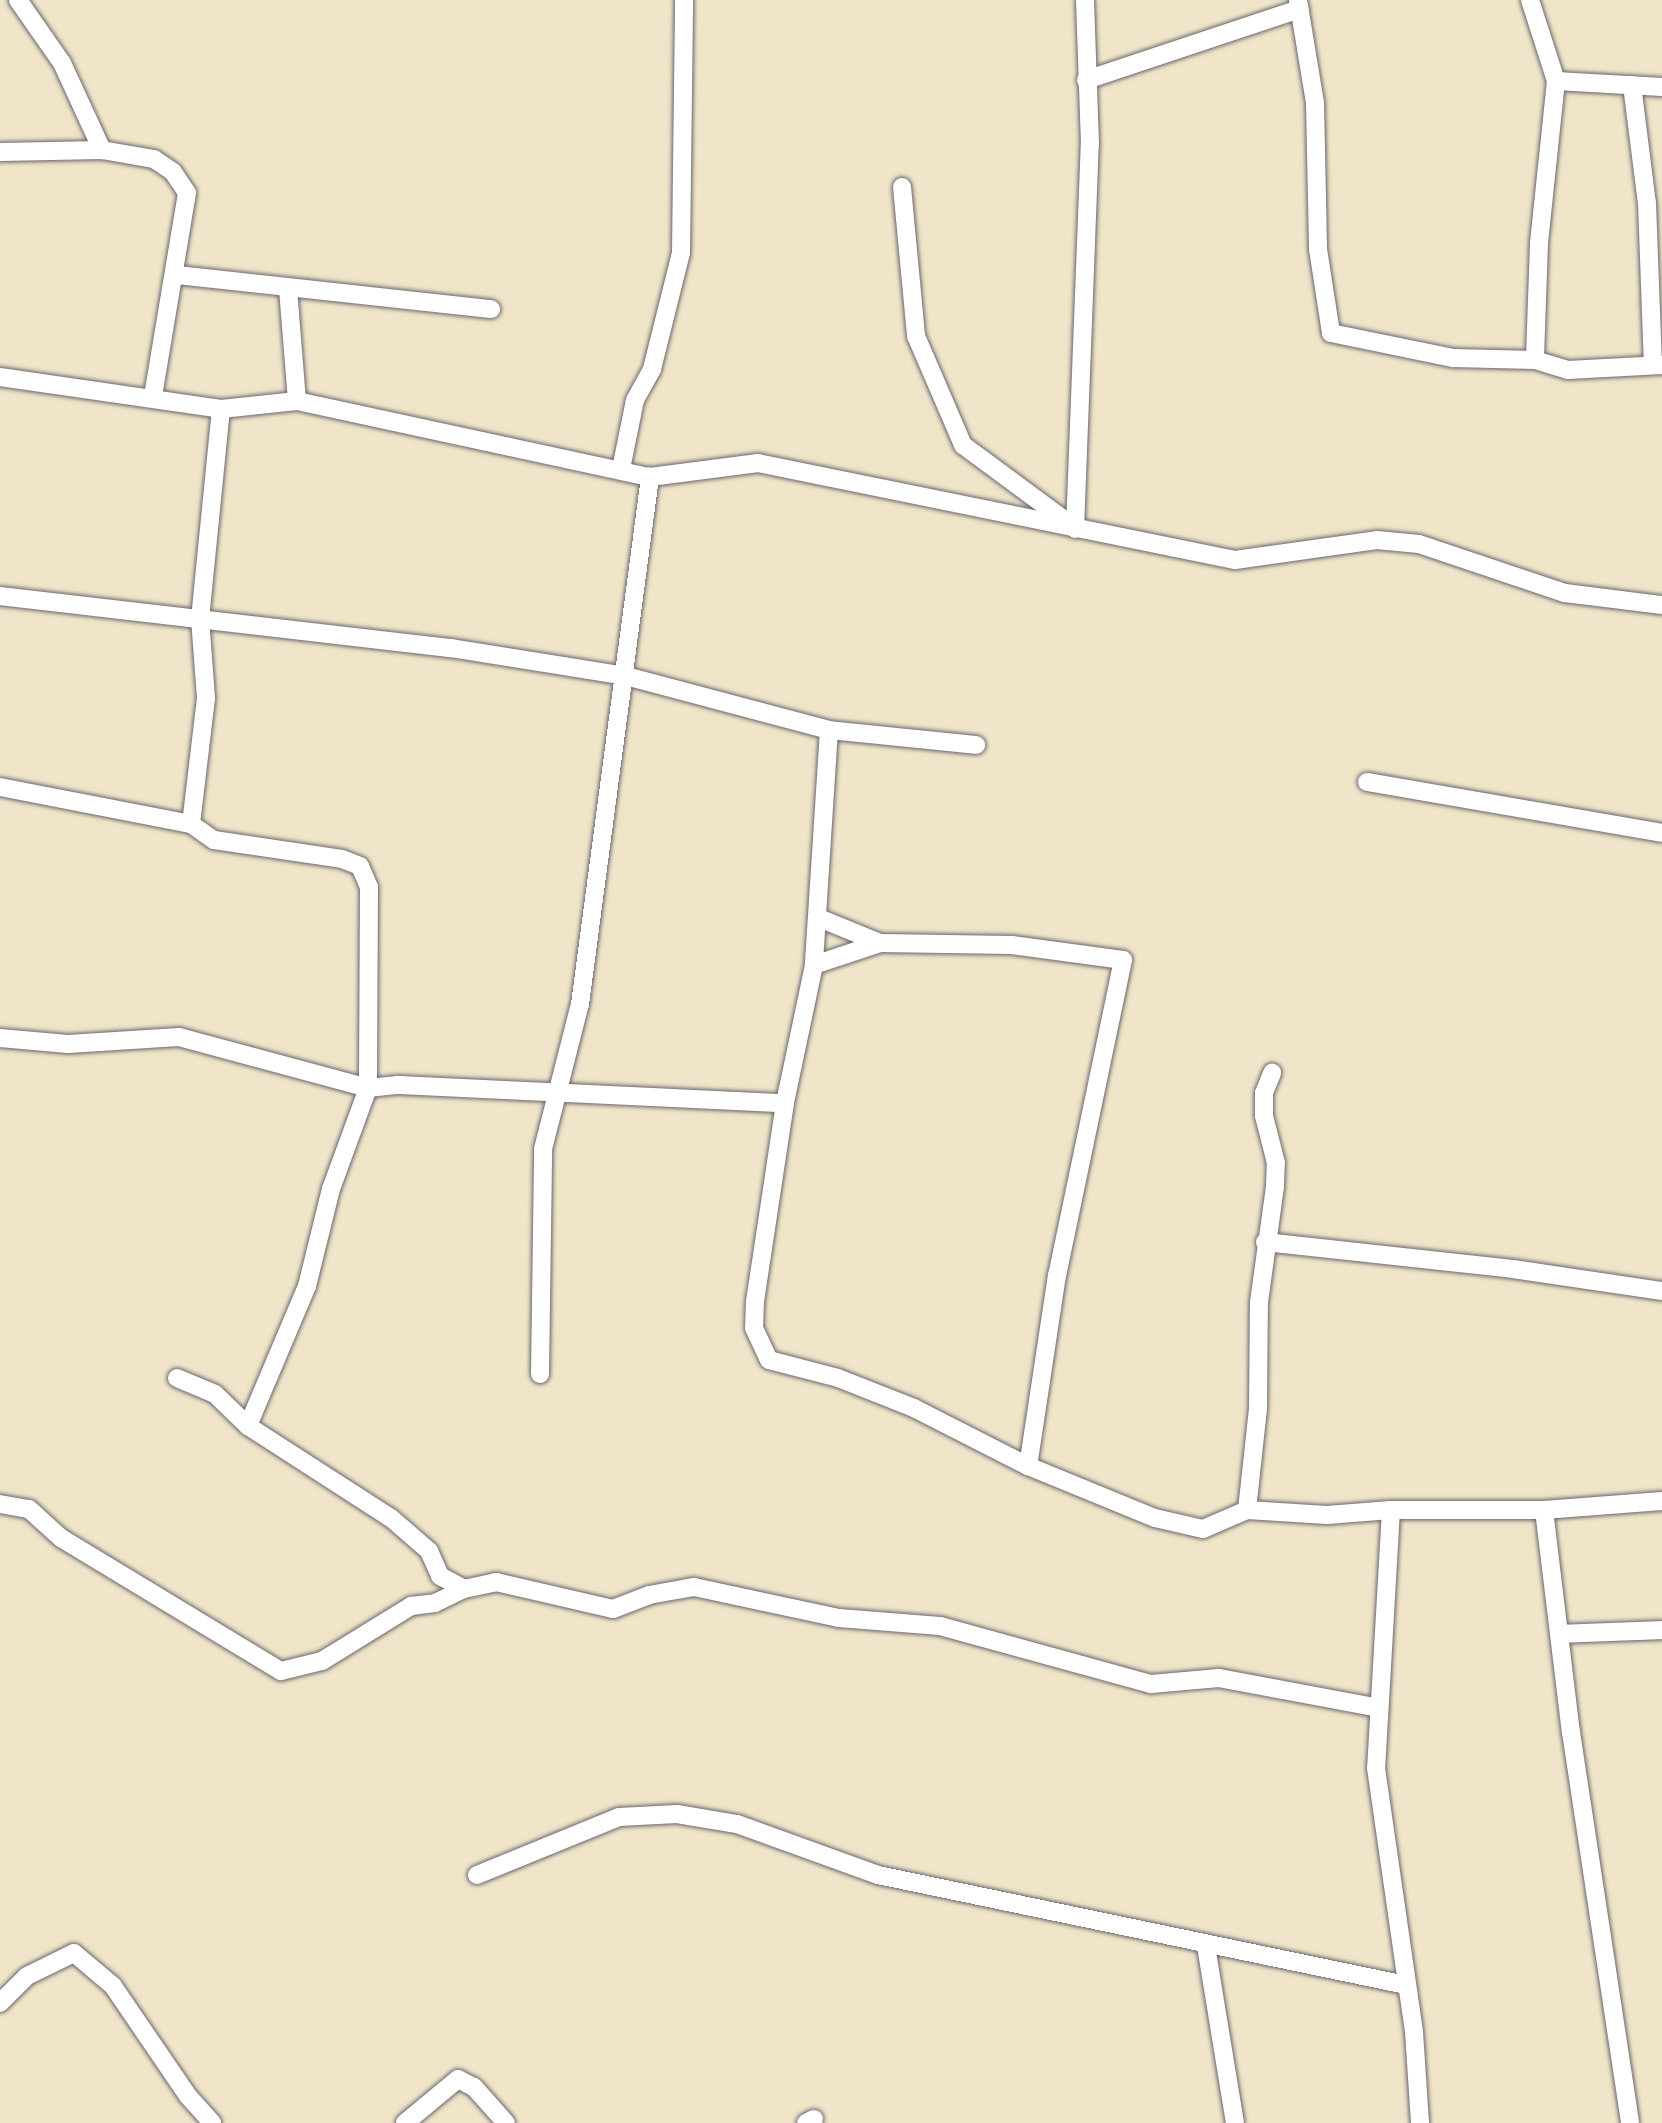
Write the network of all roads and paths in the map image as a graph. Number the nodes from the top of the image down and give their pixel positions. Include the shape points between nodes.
1 (18, 0) edge
2 (684, 0) edge
3 (1085, 0) edge
4 (1530, 0) edge
5 (1299, 4) edge
6 (1086, 80) junction
7 (1556, 81) junction
8 (1632, 85) junction
9 (1662, 86) edge
10 (102, 150) junction
11 (0, 152) edge
12 (902, 188) dead end
13 (177, 275) junction
14 (288, 289) junction
15 (491, 310) dead end
16 (1535, 360) junction
17 (1657, 365) edge
18 (0, 377) edge
19 (154, 397) junction
20 (297, 401) junction
21 (222, 409) junction
22 (621, 469) junction
23 (650, 478) junction
24 (1075, 529) junction
25 (0, 596) edge
26 (1662, 606) edge
27 (200, 619) junction
28 (626, 676) junction
29 (828, 730) junction
30 (976, 745) dead end
31 (1367, 782) dead end
32 (0, 788) edge
33 (191, 824) junction
34 (1662, 832) edge
35 (819, 918) junction
36 (880, 943) junction
37 (814, 965) junction
38 (0, 1038) edge
39 (1272, 1073) dead end
40 (368, 1088) junction
41 (557, 1092) junction
42 (785, 1103) junction
43 (1266, 1242) junction
44 (1662, 1291) edge
45 (540, 1374) dead end
46 (176, 1378) dead end
47 (248, 1426) junction
48 (1028, 1466) junction
49 (1662, 1500) edge
50 (0, 1504) edge
51 (1247, 1510) junction
52 (1390, 1510) junction
53 (1544, 1510) junction
54 (464, 1589) junction
55 (1662, 1630) edge
56 (1559, 1634) junction
57 (1379, 1708) junction
58 (477, 1874) dead end
59 (1206, 1946) junction
60 (1406, 1984) junction
61 (0, 2003) edge
62 (212, 2123) edge
63 (405, 2123) edge
64 (506, 2123) edge
65 (1235, 2123) edge
66 (1420, 2123) edge
67 (1630, 2123) edge

1 - 10 street via 62,63
2 - 22 street via 681,253 652,369 634,400
3 - 6 street
4 - 7 street
5 - 6 street
5 - 16 street via 1315,103 1318,249 1331,333 1453,358
6 - 24 street via 1086,323
7 - 8 street
7 - 16 street
8 - 9 street
8 - 17 street
10 - 11 street
10 - 13 street via 154,159 188,192
12 - 24 street via 916,336 964,444
13 - 14 street
13 - 19 street
14 - 15 street
14 - 20 street
16 - 17 street via 1568,370
18 - 19 street
19 - 21 street
20 - 21 street
20 - 22 street
21 - 27 street
22 - 23 street
23 - 24 street via 758,463
23 - 28 street
24 - 26 street via 1235,560 1377,540 1418,544 1565,593
25 - 27 street
27 - 28 street
27 - 33 street via 206,698
28 - 29 street
28 - 41 street via 580,1004
29 - 30 street
29 - 35 street
31 - 34 street
32 - 33 street
33 - 40 street via 214,840 360,866 369,887
35 - 36 street
35 - 37 street
36 - 37 street
36 - 48 street via 1012,944 1124,960 1057,1275
37 - 42 street
38 - 40 street via 68,1044 179,1037
39 - 43 street via 1264,1116 1276,1186
40 - 41 street
40 - 47 street via 331,1189 307,1286
41 - 42 street
41 - 45 street via 539,1184
42 - 48 street via 755,1300 758,1345 770,1360 914,1408
43 - 44 street
43 - 51 street
46 - 47 street via 215,1394
47 - 54 street via 391,1518 429,1550 440,1576
48 - 51 street via 1156,1518 1203,1528
49 - 53 street
50 - 54 street via 28,1509 61,1538 281,1671 322,1661 388,1617
51 - 52 street via 1327,1516
52 - 53 street
52 - 57 street
53 - 56 street
54 - 57 street via 496,1582 613,1609 694,1586 839,1618 940,1626 1151,1684 1220,1678
55 - 56 street
56 - 67 street
57 - 60 street via 1376,1768
58 - 59 street via 619,1817 677,1814 737,1824 878,1876
59 - 60 street
59 - 65 street
60 - 66 street
61 - 62 street via 27,1976 74,1953 112,1986
63 - 64 street via 458,2079

